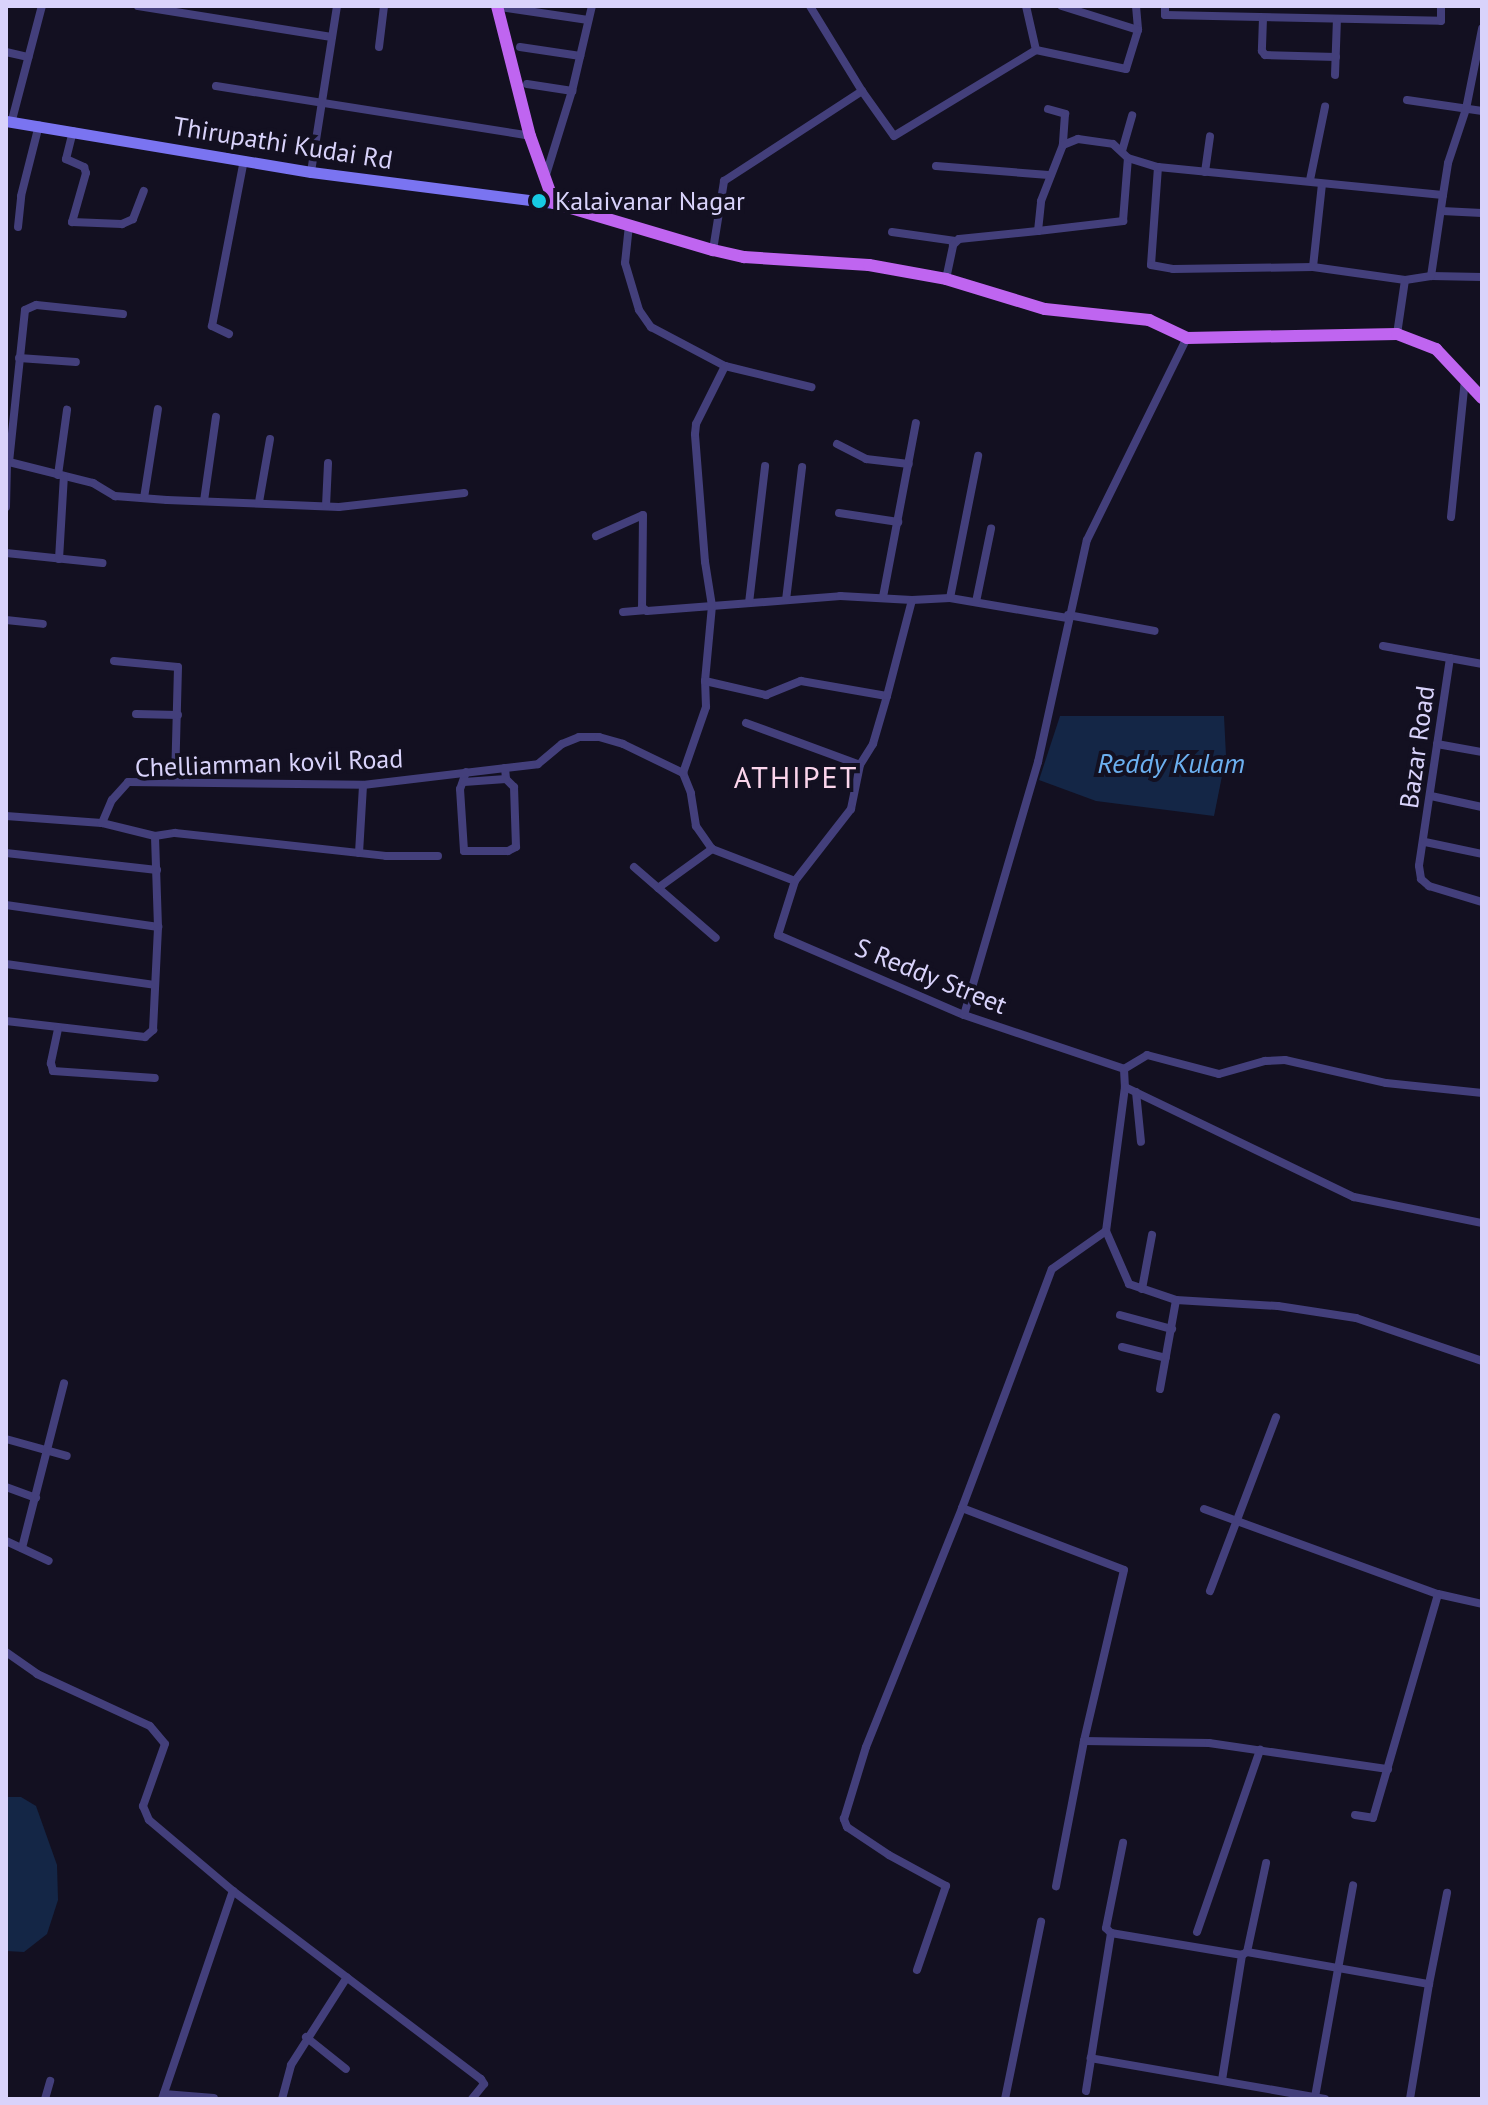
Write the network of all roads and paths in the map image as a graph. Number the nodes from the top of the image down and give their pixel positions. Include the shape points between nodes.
1 (42, 6) edge
2 (138, 6) edge
3 (337, 6) edge
4 (384, 6) edge
5 (592, 6) edge
6 (810, 6) edge
7 (1026, 6) edge
8 (1062, 6) edge
9 (1136, 6) edge
10 (1280, 6) edge
11 (1441, 6) edge
12 (502, 7) edge
13 (176, 9) edge
14 (1165, 11) edge
15 (1281, 17) junction
16 (1263, 18) junction
17 (1337, 19) junction
18 (588, 20) junction
19 (1482, 29) edge
20 (1138, 30) junction
21 (332, 37) junction
22 (379, 47) dead end
23 (520, 47) dead end
24 (1036, 50) junction
25 (6, 52) edge
26 (580, 56) junction
27 (28, 57) junction
28 (1336, 57) junction
29 (1335, 75) dead end
30 (527, 84) dead end
31 (216, 86) dead end
32 (572, 91) junction
33 (862, 91) junction
34 (1407, 100) dead end
35 (323, 102) junction
36 (1325, 107) dead end
37 (1048, 109) dead end
38 (1466, 109) junction
39 (1482, 111) edge
40 (1132, 115) dead end
41 (9, 121) edge
42 (39, 125) junction
43 (73, 131) junction
44 (530, 136) junction
45 (1210, 136) dead end
46 (1063, 145) junction
47 (1125, 154) junction
48 (244, 160) junction
49 (936, 166) dead end
50 (1158, 167) junction
51 (311, 172) junction
52 (1205, 172) junction
53 (1049, 175) junction
54 (545, 178) junction
55 (1310, 180) junction
56 (1322, 184) junction
57 (144, 191) dead end
58 (1443, 195) junction
59 (554, 203) junction
60 (1442, 211) junction
61 (1482, 213) edge
62 (629, 225) junction
63 (18, 227) dead end
64 (1038, 231) junction
65 (892, 232) dead end
66 (955, 241) junction
67 (713, 250) junction
68 (1313, 267) junction
69 (1431, 276) junction
70 (1482, 277) edge
71 (946, 279) junction
72 (1405, 280) junction
73 (123, 314) dead end
74 (229, 334) dead end
75 (1397, 334) junction
76 (1187, 338) junction
77 (19, 358) junction
78 (76, 362) dead end
79 (725, 366) junction
80 (1465, 379) junction
81 (811, 387) dead end
82 (1482, 398) edge
83 (158, 409) dead end
84 (67, 410) dead end
85 (216, 417) dead end
86 (916, 423) dead end
87 (270, 439) dead end
88 (837, 444) dead end
89 (978, 456) dead end
90 (8, 462) edge
91 (328, 463) dead end
92 (909, 464) junction
93 (765, 466) dead end
94 (802, 467) dead end
95 (61, 475) junction
96 (464, 493) dead end
97 (144, 498) junction
98 (204, 501) junction
99 (259, 502) junction
100 (326, 506) junction
101 (6, 507) edge
102 (839, 513) dead end
103 (1451, 517) dead end
104 (898, 522) junction
105 (991, 529) dead end
106 (596, 536) dead end
107 (6, 553) edge
108 (59, 559) junction
109 (102, 563) dead end
110 (883, 597) junction
111 (950, 598) junction
112 (786, 600) junction
113 (912, 600) junction
114 (976, 602) junction
115 (749, 603) junction
116 (712, 606) junction
117 (644, 610) junction
118 (623, 612) dead end
119 (1067, 617) junction
120 (6, 620) edge
121 (43, 624) dead end
122 (1155, 631) dead end
123 (1383, 646) dead end
124 (1450, 658) junction
125 (114, 661) dead end
126 (1482, 664) edge
127 (705, 681) junction
128 (887, 696) junction
129 (136, 714) dead end
130 (178, 715) junction
131 (746, 723) dead end
132 (1437, 744) junction
133 (1482, 752) edge
134 (860, 765) junction
135 (505, 768) junction
136 (466, 772) junction
137 (683, 773) junction
138 (506, 779) junction
139 (175, 781) junction
140 (464, 782) junction
141 (363, 785) junction
142 (1431, 796) junction
143 (1482, 807) edge
144 (6, 816) edge
145 (102, 823) junction
146 (155, 836) junction
147 (1425, 842) junction
148 (712, 849) junction
149 (6, 853) edge
150 (359, 853) junction
151 (1482, 854) edge
152 (438, 856) dead end
153 (634, 867) dead end
154 (157, 870) junction
155 (795, 881) junction
156 (658, 888) junction
157 (1482, 902) edge
158 (6, 905) edge
159 (158, 927) junction
160 (716, 938) dead end
161 (6, 964) edge
162 (155, 985) junction
163 (964, 1015) junction
164 (6, 1021) edge
165 (58, 1029) junction
166 (1124, 1069) junction
167 (155, 1078) dead end
168 (1125, 1087) junction
169 (1136, 1092) junction
170 (1482, 1093) edge
171 (1141, 1142) dead end
172 (1482, 1223) edge
173 (1106, 1231) junction
174 (1152, 1235) dead end
175 (1142, 1289) junction
176 (1176, 1300) junction
177 (1120, 1315) dead end
178 (1172, 1329) junction
179 (1122, 1347) dead end
180 (1166, 1358) junction
181 (1482, 1361) edge
182 (64, 1383) dead end
183 (1160, 1389) dead end
184 (1276, 1417) dead end
185 (6, 1439) edge
186 (47, 1452) junction
187 (67, 1456) dead end
188 (6, 1487) edge
189 (36, 1498) junction
190 (962, 1508) junction
191 (1204, 1509) dead end
192 (1237, 1522) junction
193 (6, 1541) edge
194 (22, 1548) junction
195 (49, 1561) dead end
196 (1210, 1591) dead end
197 (1438, 1594) junction
198 (1482, 1604) edge
199 (6, 1652) edge
200 (1084, 1741) junction
201 (1260, 1750) junction
202 (1388, 1769) junction
203 (1355, 1815) dead end
204 (1123, 1843) dead end
205 (1266, 1863) dead end
206 (1353, 1885) dead end
207 (1056, 1886) dead end
208 (233, 1891) junction
209 (1447, 1893) dead end
210 (1041, 1922) dead end
211 (1197, 1932) dead end
212 (1111, 1933) junction
213 (1245, 1953) junction
214 (1338, 1969) junction
215 (917, 1970) dead end
216 (347, 1977) junction
217 (1429, 1984) junction
218 (306, 2037) junction
219 (1091, 2058) junction
220 (346, 2069) dead end
221 (1222, 2080) junction
222 (50, 2081) dead end
223 (1086, 2091) dead end
224 (163, 2097) edge
225 (214, 2098) edge
226 (1320, 2098) edge
227 (45, 2099) edge
228 (282, 2099) edge
229 (472, 2099) edge
230 (1005, 2099) edge
231 (1410, 2099) edge

1 - 27 street
2 - 13 street
3 - 21 street
4 - 22 street
5 - 18 street
6 - 33 street
7 - 24 street
8 - 20 street
9 - 20 street
10 - 15 street
11 - 17 street via 1441,21
12 - 18 street
12 - 44 main road
13 - 21 street
14 - 16 street
15 - 16 street
15 - 17 street
16 - 28 street via 1265,55
17 - 28 street
18 - 26 street
19 - 38 street
20 - 24 street via 1126,69
21 - 35 street
23 - 26 street
24 - 33 street via 894,136
25 - 27 street
26 - 32 street
27 - 41 street
28 - 29 street
30 - 32 street
31 - 35 street
32 - 54 street
33 - 67 street via 724,181
34 - 38 street
35 - 44 street
35 - 51 street
36 - 55 street
37 - 46 street via 1065,114
38 - 39 street
38 - 58 street
40 - 47 street
41 - 42 street, Thirupathi Kudai Rd
42 - 43 street, Thirupathi Kudai Rd
42 - 63 street
43 - 48 street, Thirupathi Kudai Rd
43 - 57 street via 66,159 86,173 72,222 122,224 133,219
44 - 54 main road
45 - 52 street
46 - 47 street via 1078,139 1113,144
46 - 53 street
47 - 50 street
47 - 64 street via 1123,221
48 - 51 street, Thirupathi Kudai Rd
48 - 74 street via 212,326
49 - 53 street
50 - 52 street
50 - 68 street via 1151,265
51 - 59 street, Thirupathi Kudai Rd
52 - 55 street
53 - 64 street
54 - 59 main road
55 - 56 street
56 - 58 street
56 - 68 street
58 - 60 street
59 - 62 main road
60 - 61 street
60 - 69 street
62 - 67 main road
62 - 79 street via 625,263 644,319
64 - 66 street
65 - 66 street
66 - 71 street
67 - 71 main road via 744,257 869,265
68 - 72 street
69 - 70 street
69 - 72 street
71 - 76 main road via 1045,309 1149,320
72 - 75 street
73 - 77 street via 29,306
75 - 76 main road
75 - 80 main road via 1436,349
76 - 119 street via 1087,540
77 - 78 street
77 - 90 street
79 - 81 street
79 - 116 street via 695,434
80 - 82 main road
80 - 103 street
83 - 97 street
84 - 95 street
85 - 98 street
86 - 92 street
87 - 99 street
88 - 92 street via 866,459
89 - 111 street
90 - 95 street
90 - 101 street
91 - 100 street
92 - 104 street
93 - 115 street
94 - 112 street
95 - 97 street via 93,483 115,496
95 - 108 street
96 - 100 street
97 - 98 street
98 - 99 street
99 - 100 street
102 - 104 street
104 - 110 street
105 - 114 street
106 - 117 street via 643,515
107 - 108 street
108 - 109 street
110 - 112 street
110 - 113 street
111 - 113 street
111 - 114 street
112 - 115 street
113 - 128 street
114 - 119 street
115 - 116 street
116 - 117 street
116 - 127 street
117 - 118 street
119 - 122 street
119 - 163 street via 1038,762
120 - 121 street
123 - 124 street
124 - 126 street
124 - 132 street, Bazar Road
125 - 130 street via 178,667
127 - 128 street via 766,695 801,681
127 - 137 street via 706,707
128 - 134 street via 873,744
129 - 130 street
130 - 139 street
131 - 134 street
132 - 133 street
132 - 142 street, Bazar Road
134 - 155 street via 851,809
135 - 136 street, Chelliamman kovil Road
135 - 137 street, Chelliamman kovil Road via 538,764 562,744 599,737
135 - 138 street
136 - 140 street
136 - 141 street, Chelliamman kovil Road
137 - 148 street via 696,826
138 - 140 street
138 - 140 street via 514,787 516,843 508,851 464,851
139 - 141 street, Chelliamman kovil Road
139 - 145 street, Chelliamman kovil Road via 128,782
141 - 150 street
142 - 143 street
142 - 147 street, Bazar Road
144 - 145 street
145 - 146 street
146 - 150 street via 175,833
146 - 154 street
147 - 151 street
147 - 157 street, Bazar Road via 1421,879
148 - 155 street
148 - 156 street
149 - 154 street
150 - 152 street
153 - 156 street
154 - 159 street
155 - 163 street, S Reddy Street via 778,935
156 - 160 street
158 - 159 street
159 - 162 street
161 - 162 street
162 - 165 street via 153,1030 145,1037
163 - 166 street, S Reddy Street
164 - 165 street
165 - 167 street via 53,1071
166 - 168 street
166 - 170 street via 1147,1055 1219,1074 1285,1060 1386,1083
168 - 169 street
168 - 173 street
169 - 171 street
169 - 172 street via 1354,1197
173 - 175 street via 1129,1284
173 - 190 street via 1052,1269
174 - 175 street
175 - 176 street
176 - 178 street
176 - 181 street via 1278,1306 1356,1318
177 - 178 street
178 - 180 street
179 - 180 street
180 - 183 street
182 - 186 street
184 - 192 street
185 - 186 street
186 - 187 street
186 - 189 street
188 - 189 street
189 - 194 street
190 - 200 street via 1124,1570
190 - 215 street via 866,1747 844,1819 847,1827 878,1848 946,1886
191 - 192 street
192 - 196 street
192 - 197 street
193 - 194 street
194 - 195 street
197 - 198 street
197 - 202 street
199 - 208 street via 37,1674 150,1726 165,1744 143,1806 149,1820
200 - 201 street via 1209,1743
200 - 207 street
201 - 202 street
201 - 211 street
202 - 203 street via 1373,1818
204 - 212 street via 1106,1928
205 - 213 street
206 - 214 street
208 - 216 street
208 - 224 street
209 - 217 street
210 - 230 street
212 - 213 street
212 - 219 street
213 - 214 street
213 - 221 street
214 - 217 street
214 - 226 street
216 - 218 street
216 - 229 street via 481,2079 484,2084
217 - 231 street
218 - 220 street
218 - 228 street
219 - 221 street
219 - 223 street
221 - 226 street
222 - 227 street
224 - 225 street

